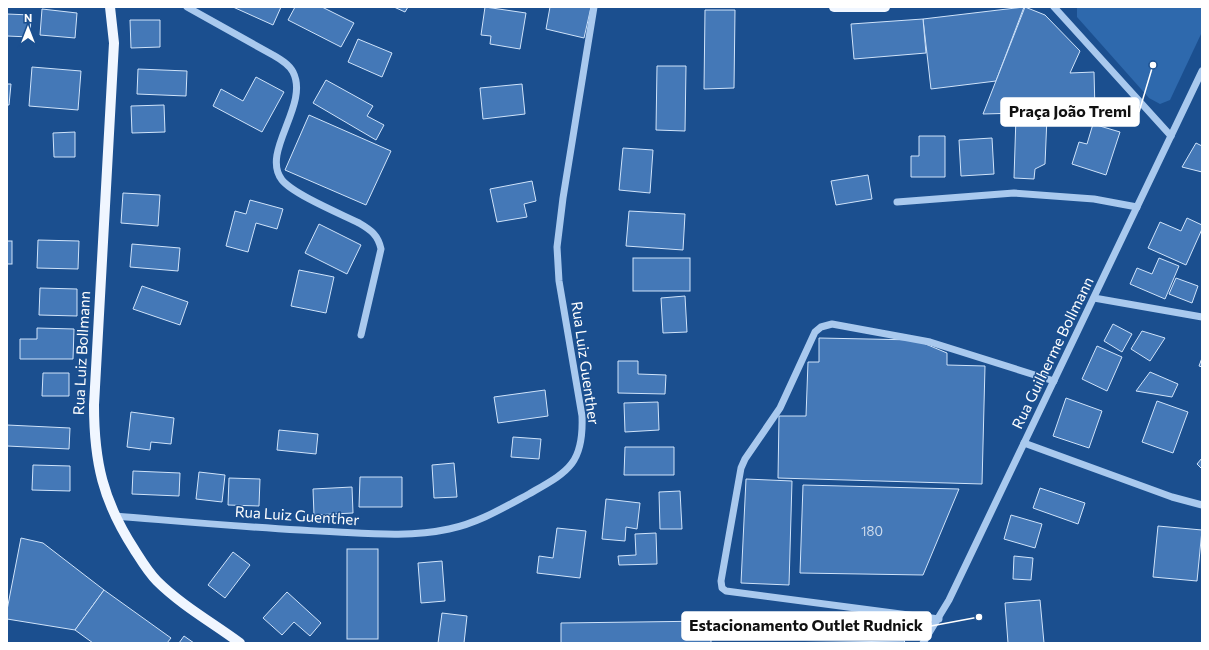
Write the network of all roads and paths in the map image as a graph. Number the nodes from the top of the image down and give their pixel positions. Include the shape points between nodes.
1 (110, 7) edge
2 (187, 7) edge
3 (594, 7) edge
4 (834, 7) edge
5 (885, 7) edge
6 (1054, 7) edge
7 (1202, 71) edge
8 (1171, 136) junction
9 (897, 202) dead end
10 (1137, 207) junction
11 (1094, 298) junction
12 (1202, 318) edge
13 (361, 335) dead end
14 (1054, 381) junction
15 (1024, 443) junction
16 (1202, 504) edge
17 (115, 516) junction
18 (939, 619) junction
19 (240, 643) edge
20 (923, 643) edge

1 - 17 main road, Rua Luiz Bollmann via 114,50 94,436 100,477
2 - 13 street via 273,55 293,72 297,83 296,95 276,158 276,170 292,189 370,229 378,238 381,249
3 - 17 street, Rua Luiz Guenther via 557,247 559,282 582,416 580,447 569,468 494,514 467,525 427,533 402,535 313,531
4 - 5 main road
6 - 8 street
7 - 8 street, Rua Guilherme Bollmann
8 - 10 street, Rua Guilherme Bollmann
9 - 10 street via 1014,193 1094,199
10 - 11 street, Rua Guilherme Bollmann
11 - 12 street
11 - 14 street, Rua Guilherme Bollmann
14 - 15 street, Rua Guilherme Bollmann
14 - 18 street via 930,342 832,324 815,332 780,408 745,459 721,581 722,588 726,591
15 - 16 street via 1172,498
15 - 18 street, Rua Guilherme Bollmann
17 - 19 main road, Rua Luiz Bollmann via 141,560 157,581
18 - 20 street, Rua Guilherme Bollmann

